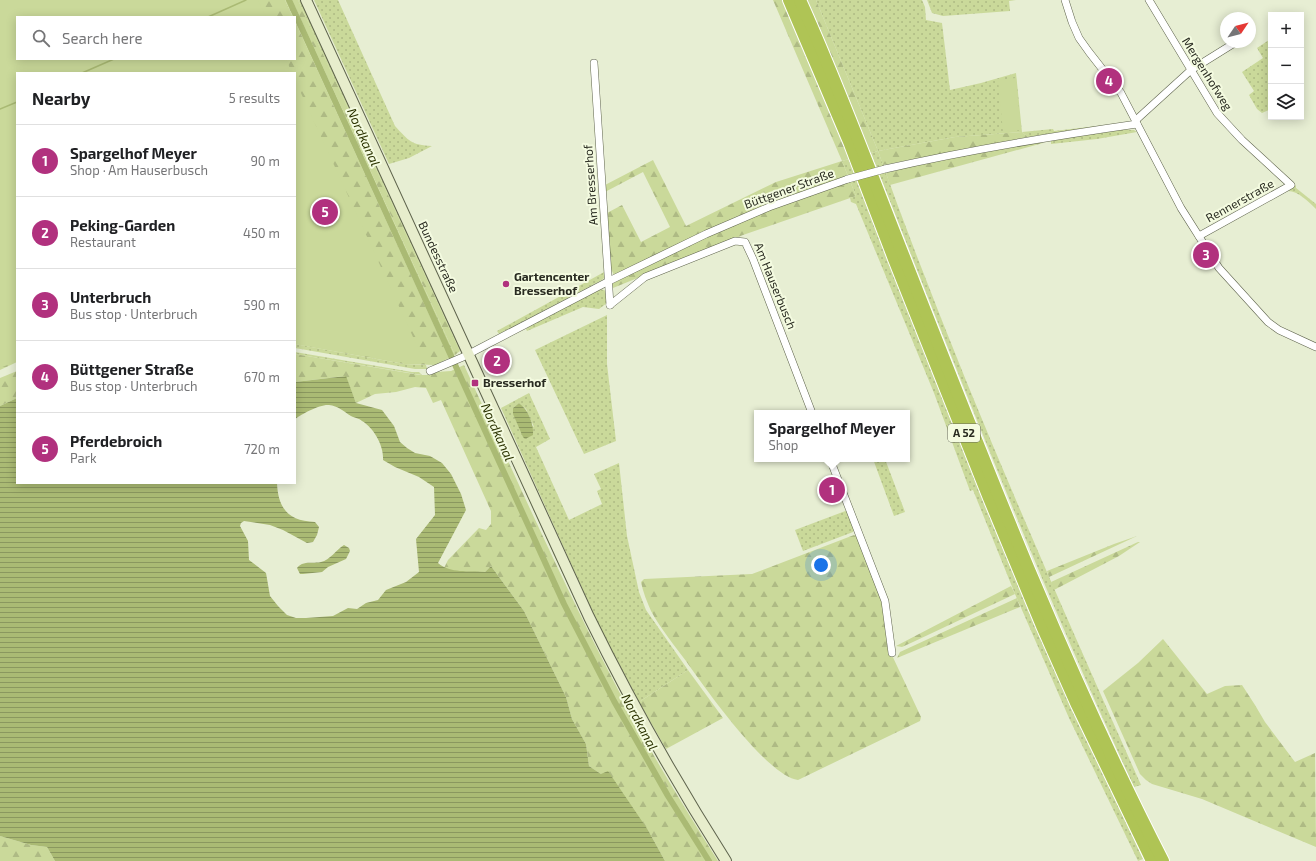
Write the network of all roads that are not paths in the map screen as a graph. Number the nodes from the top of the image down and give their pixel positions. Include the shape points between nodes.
1 (306, 0) edge
2 (789, 0) edge
3 (800, 0) edge
4 (1065, 0) edge
5 (1149, 0) edge
6 (1226, 48) edge
7 (594, 63) dead end
8 (1191, 70) junction
9 (1137, 122) junction
10 (1291, 185) joint
11 (1199, 236) junction
12 (609, 281) junction
13 (610, 305) joint
14 (1316, 347) edge
15 (468, 354) junction
16 (430, 371) dead end
17 (811, 410) edge
18 (831, 462) edge
19 (892, 653) dead end
20 (726, 861) edge
21 (1152, 861) edge
22 (1163, 861) edge

1 - 15 main road, Bundesstraße
2 - 21 highway, A 52 via 850,144 1042,626 1086,725
3 - 22 highway, A 52 via 859,139 998,495 1047,612 1085,700
4 - 9 street via 1079,38 1121,93
5 - 8 street, Mergenhofweg
6 - 8 street
7 - 12 street, Am Bresserhof
8 - 9 street
8 - 10 street, Mergenhofweg via 1217,113
9 - 11 street via 1181,208
9 - 12 street, Büttgener Straße, bridge via 990,147 848,179 735,221
10 - 11 street, Rennerstraße
11 - 14 street via 1220,268 1268,322 1279,330
12 - 13 street, Am Bresserhof
12 - 15 street, Büttgener Straße
13 - 17 street, Am Hauserbusch via 645,277 735,241 745,242
15 - 16 street, Büttgener Straße
15 - 20 main road, Bundesstraße via 607,654 666,763
18 - 19 street via 885,601

